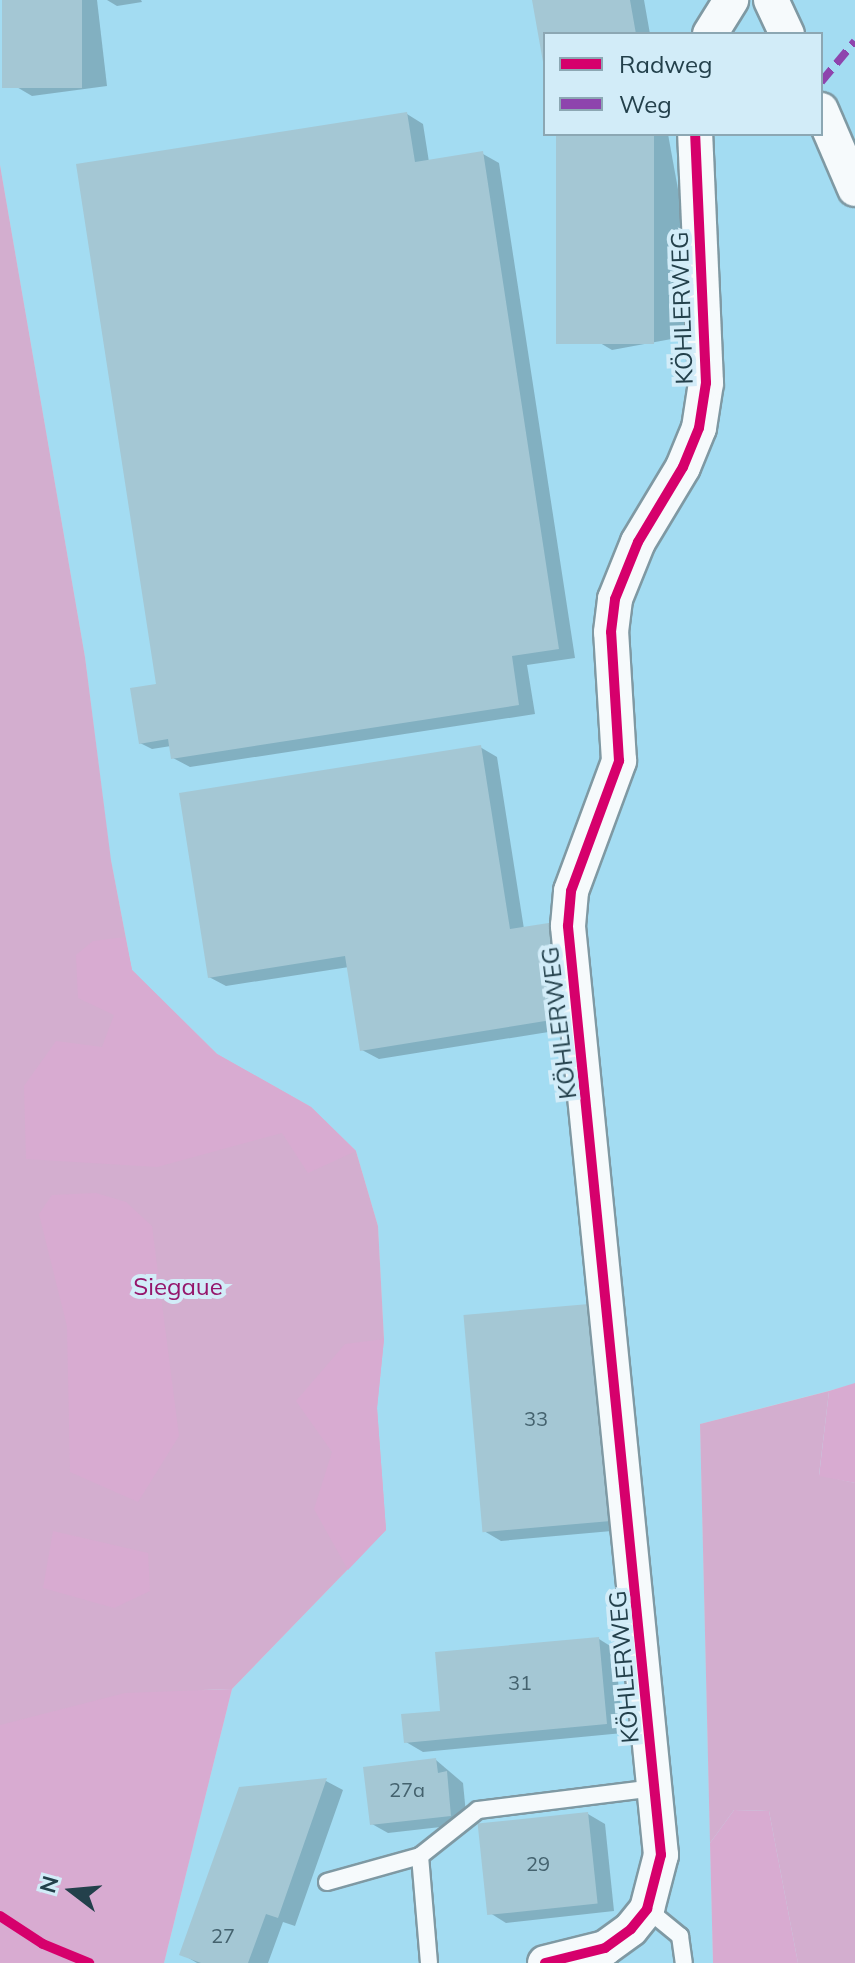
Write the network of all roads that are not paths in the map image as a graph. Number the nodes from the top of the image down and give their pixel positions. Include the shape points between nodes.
1 (731, 0) edge
2 (771, 0) edge
3 (711, 32) edge
4 (786, 32) edge
5 (823, 115) edge
6 (695, 136) edge
7 (855, 189) edge
8 (655, 1788) junction
9 (420, 1856) junction
10 (327, 1882) dead end
11 (647, 1909) junction
12 (429, 1963) edge
13 (545, 1963) edge
14 (684, 1963) edge

1 - 3 street
2 - 4 street
5 - 7 street
6 - 8 street, KÖHLERWEG via 707,349 702,413 683,467 638,542 615,599 611,632 619,761 571,891 568,926
8 - 9 lane via 478,1810
8 - 11 street, KÖHLERWEG via 661,1855
9 - 10 lane
9 - 12 lane
11 - 13 street, KÖHLERWEG via 605,1948
11 - 14 lane via 680,1936

